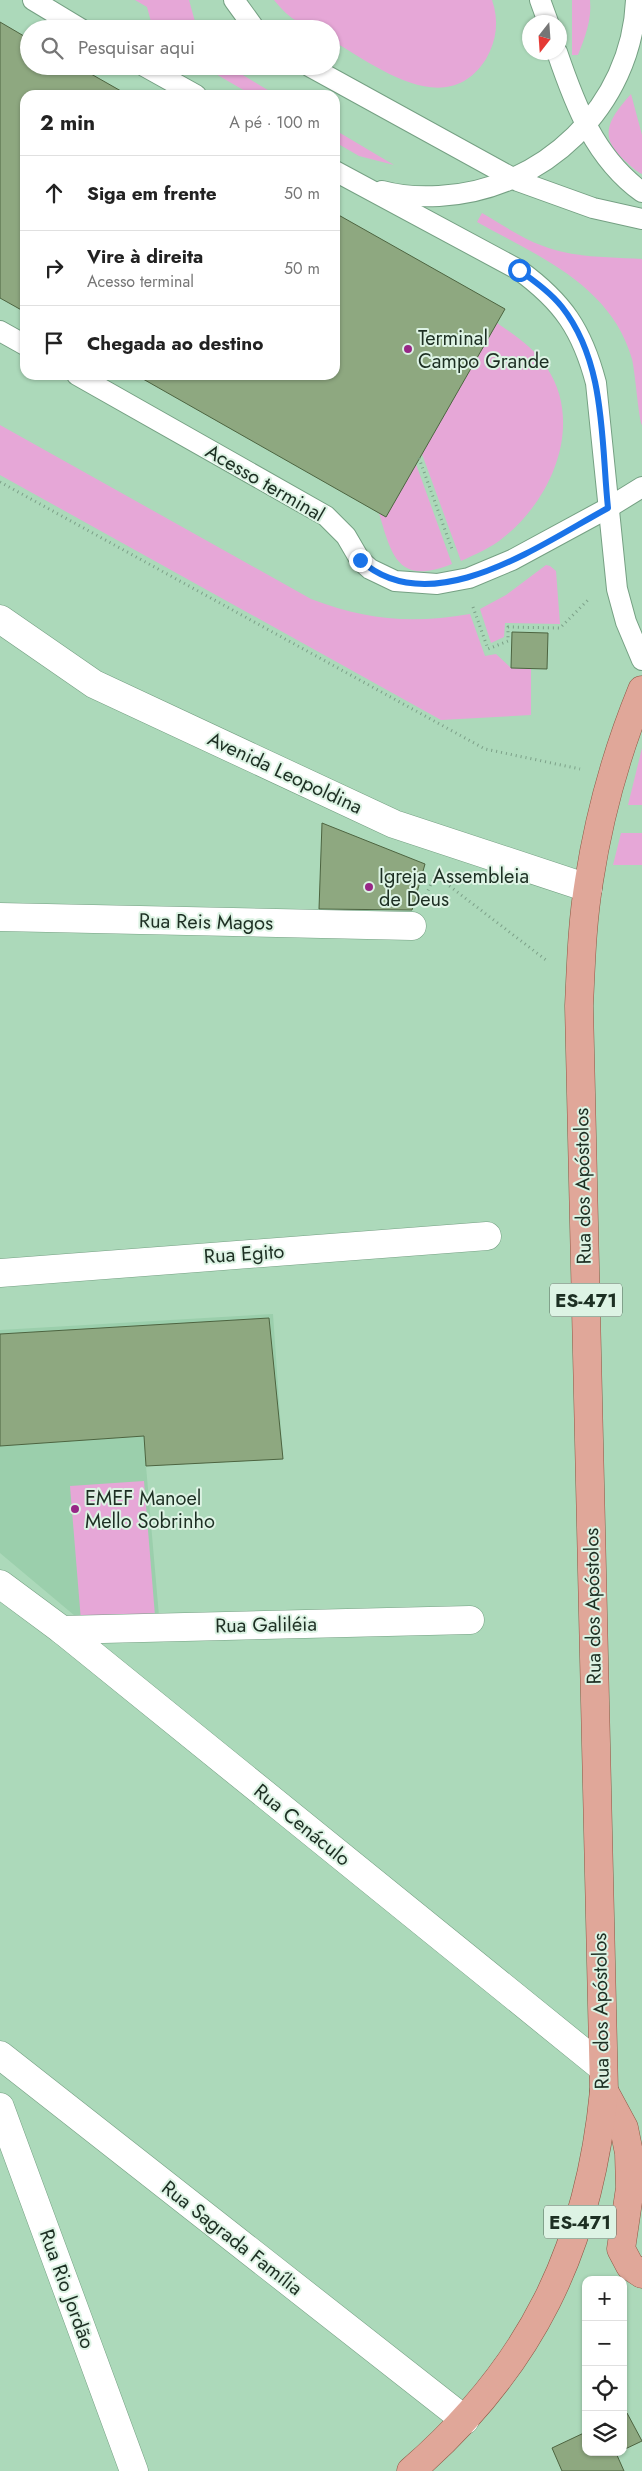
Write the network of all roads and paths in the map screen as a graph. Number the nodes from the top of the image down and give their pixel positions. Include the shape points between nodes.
1 (33, 0) edge
2 (234, 0) edge
3 (540, 0) edge
4 (636, 0) edge
5 (545, 15) edge
6 (66, 20) edge
7 (248, 20) edge
8 (560, 60) edge
9 (160, 75) edge
10 (325, 75) edge
11 (187, 90) edge
12 (586, 125) junction
13 (340, 174) edge
14 (513, 178) junction
15 (356, 183) junction
16 (642, 192) edge
17 (642, 219) edge
18 (0, 331) edge
19 (20, 342) edge
20 (86, 380) edge
21 (0, 482) edge
22 (642, 487) edge
23 (608, 508) junction
24 (0, 619) edge
25 (642, 660) edge
26 (642, 690) edge
27 (612, 776) junction
28 (588, 888) junction
29 (0, 917) edge
30 (412, 926) joint
31 (580, 987) junction
32 (487, 1236) dead end
33 (0, 1273) edge
34 (0, 1584) edge
35 (470, 1620) dead end
36 (62, 1630) junction
37 (0, 2055) edge
38 (603, 2080) junction
39 (0, 2107) edge
40 (642, 2274) edge
41 (464, 2420) junction
42 (134, 2471) edge
43 (411, 2471) edge

1 - 6 lane
2 - 7 lane
3 - 5 lane
4 - 12 lane via 629,48 617,79
8 - 12 lane via 573,100
9 - 11 lane
10 - 14 lane
12 - 14 lane via 553,157
12 - 16 lane via 617,169
13 - 15 lane
14 - 15 lane via 491,188 458,195 389,193
14 - 17 lane via 585,206
15 - 23 lane via 519,270 544,288 561,306 588,354 596,383
18 - 19 lane
20 - 23 lane, Acesso terminal via 326,516 346,536 360,560 381,576 395,580 437,584 469,578 512,560
21 - 27 path via 485,749
22 - 23 lane, Acesso terminal
23 - 25 lane via 617,589
24 - 28 street, Avenida Leopoldina via 94,684 394,824
26 - 27 main road, Rua dos Apóstolos / ES-471
27 - 28 main road, Rua dos Apóstolos / ES-471 via 600,819
28 - 31 main road, Rua dos Apóstolos / ES-471
29 - 30 street, Rua Reis Magos
30 - 31 path via 435,875
31 - 38 main road, Rua dos Apóstolos / ES-471
32 - 33 street, Rua Egito
34 - 36 street, Rua Cenáculo
35 - 36 street, Rua Galiléia
36 - 38 street, Rua Cenáculo
37 - 41 street, Rua Sagrada Família
38 - 40 main road via 624,2128 629,2154 630,2188 621,2249 630,2266
38 - 41 main road, Rua dos Apóstolos / ES-471 via 600,2138 578,2230 561,2274 514,2360
39 - 42 street, Rua Rio Jordão
41 - 43 main road, Rua dos Apóstolos / ES-471

